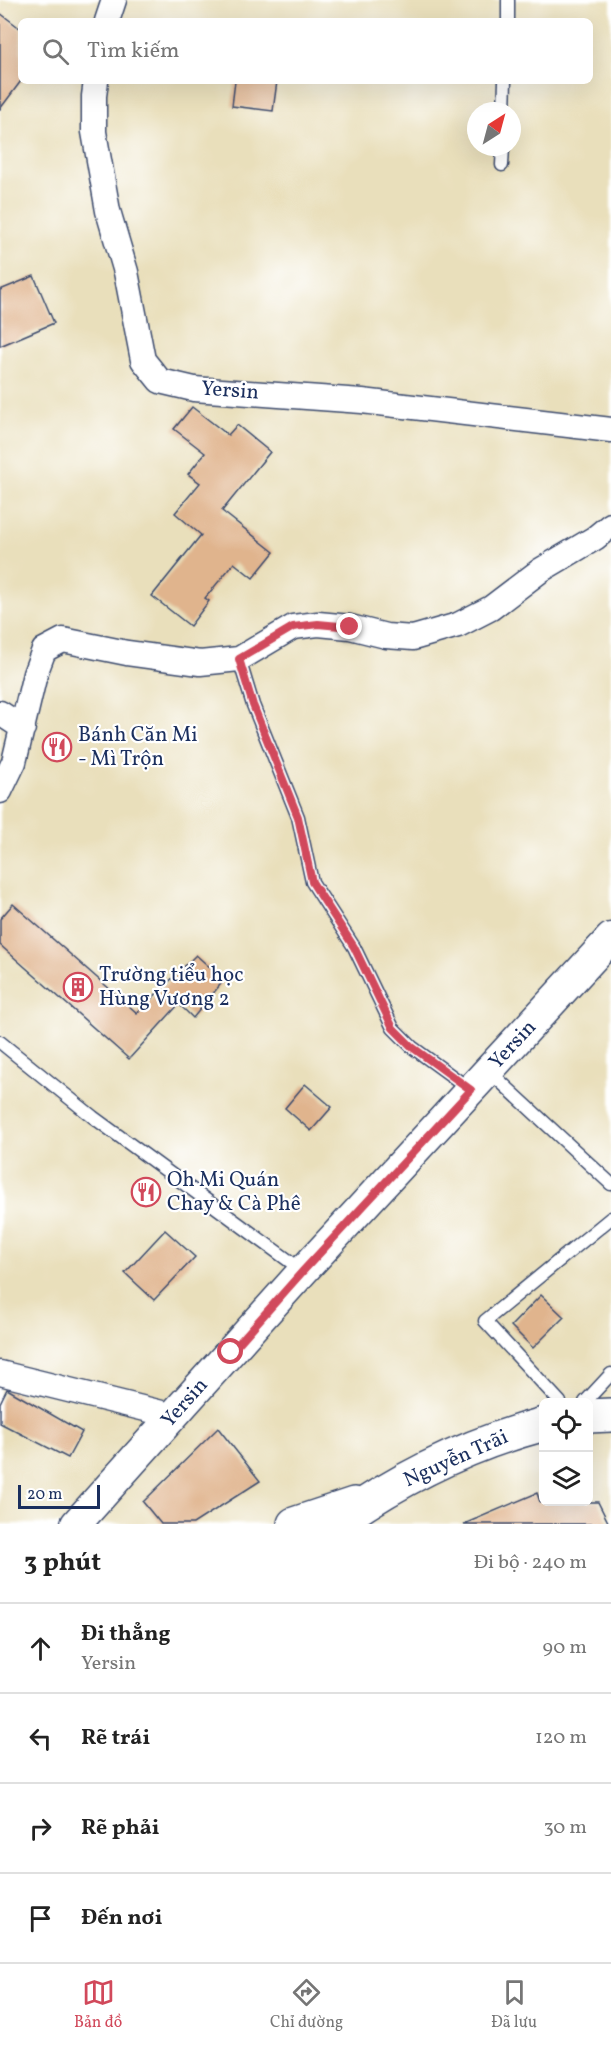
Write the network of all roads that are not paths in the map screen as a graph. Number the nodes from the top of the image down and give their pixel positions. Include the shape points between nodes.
1 (114, 0) edge
2 (508, 0) edge
3 (108, 18) edge
4 (508, 18) edge
5 (96, 84) edge
6 (505, 84) edge
7 (504, 102) edge
8 (502, 156) edge
9 (502, 165) dead end
10 (611, 430) edge
11 (611, 525) edge
12 (239, 659) junction
13 (0, 713) edge
14 (23, 728) junction
15 (0, 791) edge
16 (611, 938) edge
17 (0, 1042) edge
18 (480, 1080) junction
19 (611, 1184) edge
20 (611, 1218) edge
21 (303, 1271) junction
22 (0, 1373) edge
23 (611, 1374) edge
24 (556, 1398) edge
25 (589, 1398) edge
26 (611, 1415) edge
27 (174, 1416) junction
28 (593, 1416) edge
29 (539, 1425) edge
30 (370, 1499) junction
31 (76, 1524) edge
32 (294, 1524) edge
33 (335, 1524) edge

1 - 3 street
2 - 4 lane
5 - 10 street, Yersin via 94,132 108,211 126,272 143,360 160,381 194,389 363,401
6 - 7 lane
8 - 9 lane
11 - 12 street via 541,570 492,608 458,625 413,638 318,624 293,627
12 - 14 street via 200,663 63,640 44,650
12 - 18 lane via 298,817 312,882 354,947 393,1028 412,1047
13 - 14 street
14 - 15 street via 14,762
16 - 18 street, Yersin
17 - 21 lane via 93,1117
18 - 19 lane
18 - 21 street, Yersin
20 - 24 lane via 485,1321
21 - 27 street, Yersin
22 - 27 street
23 - 25 lane
26 - 28 main road
27 - 31 street, Yersin
29 - 30 main road, Nguyễn Trãi via 443,1462
30 - 32 main road, Nguyễn Trãi
30 - 33 main road, Nguyễn Trãi

